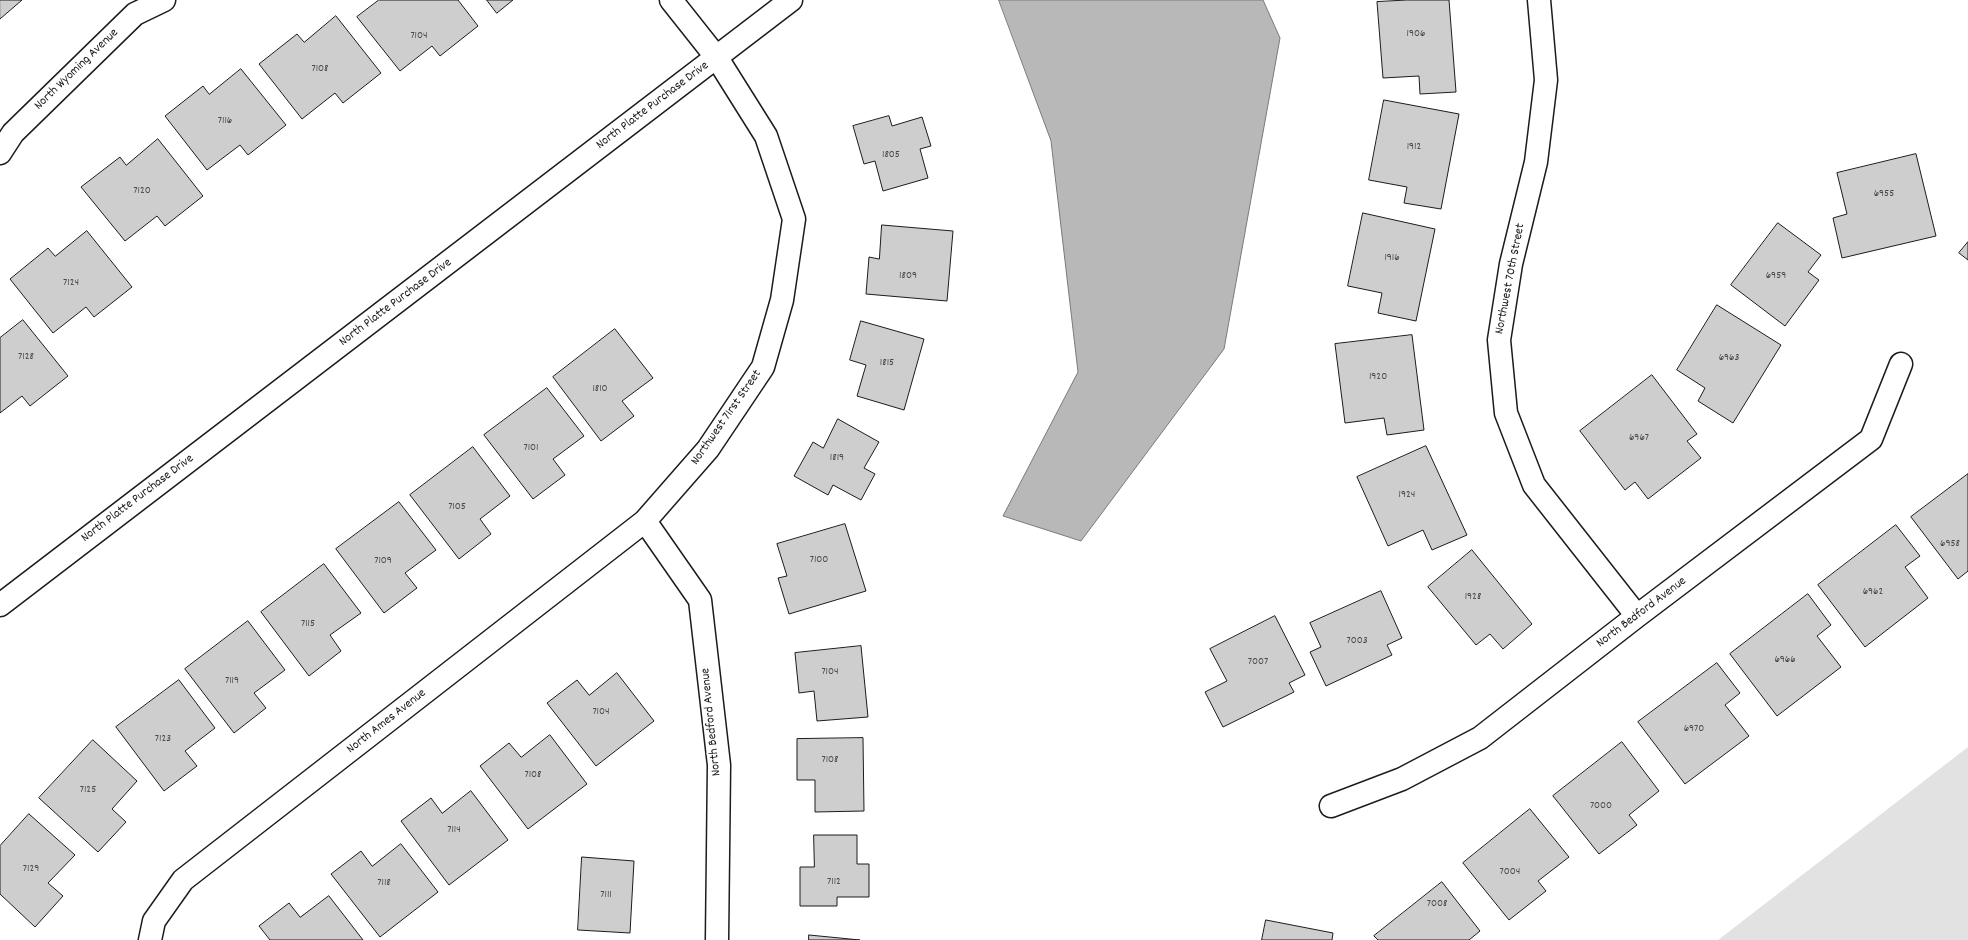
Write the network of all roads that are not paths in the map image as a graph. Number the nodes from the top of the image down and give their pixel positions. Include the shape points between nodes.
1 (164, 0) edge
2 (671, 0) edge
3 (791, 0) edge
4 (1539, 0) edge
5 (717, 58) junction
6 (0, 153) edge
7 (1901, 364) dead end
8 (646, 521) junction
9 (0, 605) edge
10 (1637, 616) junction
11 (1332, 806) dead end
12 (150, 940) edge
13 (717, 940) edge

1 - 6 street, North Wyoming Avenue via 135,14 13,133
2 - 5 street, Northwest 71rst Street
3 - 5 street, North Platte Purchase Drive
4 - 10 street, Northwest 70th Street via 1546,80 1536,162 1512,264 1499,340 1506,413 1534,485
5 - 8 street, Northwest 71rst Street via 766,136 794,219 782,300 762,367 708,449
5 - 9 street, North Platte Purchase Drive
7 - 10 street, North Bedford Avenue via 1871,439
8 - 12 street, North Ames Avenue via 183,880 154,920
8 - 13 street, North Bedford Avenue via 700,600 718,765
10 - 11 street, North Bedford Avenue via 1480,738 1402,779

